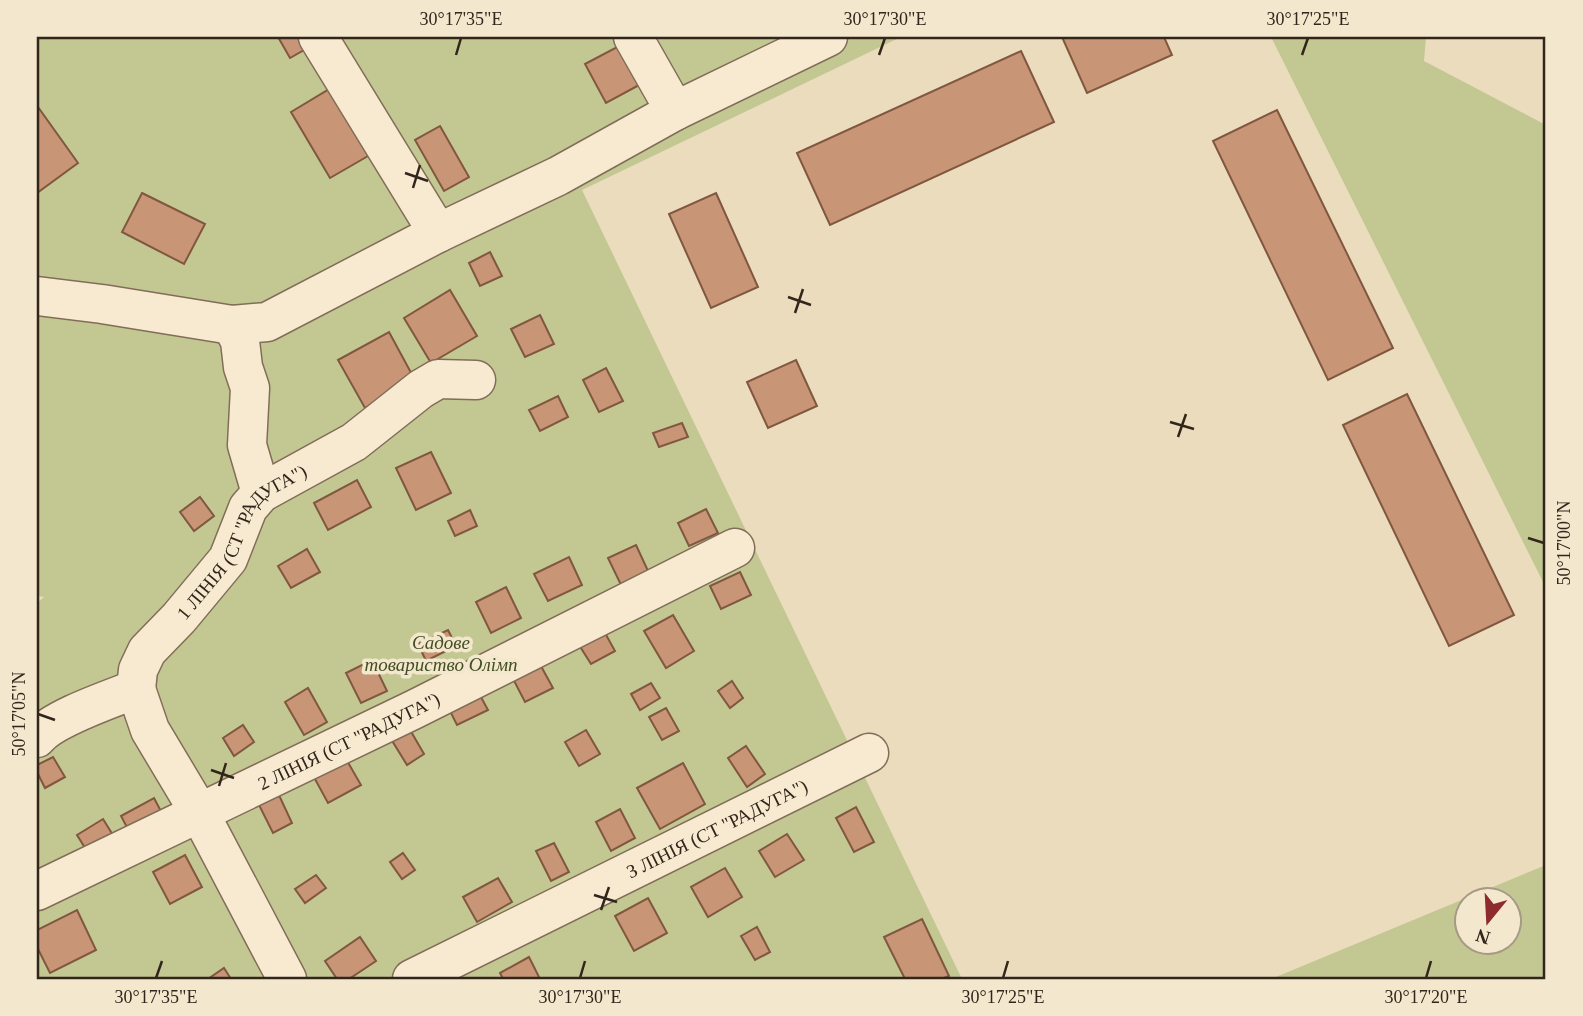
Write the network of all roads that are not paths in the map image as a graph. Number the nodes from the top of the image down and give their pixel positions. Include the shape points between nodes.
1 (318, 37) edge
2 (633, 37) edge
3 (828, 37) edge
4 (675, 111) junction
5 (438, 233) junction
6 (37, 296) edge
7 (232, 325) junction
8 (476, 380) dead end
9 (261, 493) junction
10 (735, 548) dead end
11 (136, 689) junction
12 (37, 738) edge
13 (869, 753) dead end
14 (198, 812) junction
15 (37, 891) edge
16 (287, 979) edge
17 (412, 979) edge

1 - 5 street
2 - 4 street
3 - 4 street
4 - 5 street via 558,176
5 - 7 street via 267,322
6 - 7 street
7 - 9 street via 250,388 247,445
8 - 9 street, 1 ЛІНІЯ (СТ "РАДУГА") via 438,379 354,442
9 - 11 street, 1 ЛІНІЯ (СТ "РАДУГА") via 248,508 228,559 147,651
10 - 14 street, 2 ЛІНІЯ (СТ "РАДУГА")
11 - 12 street via 63,720
11 - 14 street via 150,730
13 - 17 street, З ЛІНІЯ (СТ "РАДУГА")
14 - 15 street, 2 ЛІНІЯ (СТ "РАДУГА")
14 - 16 street

